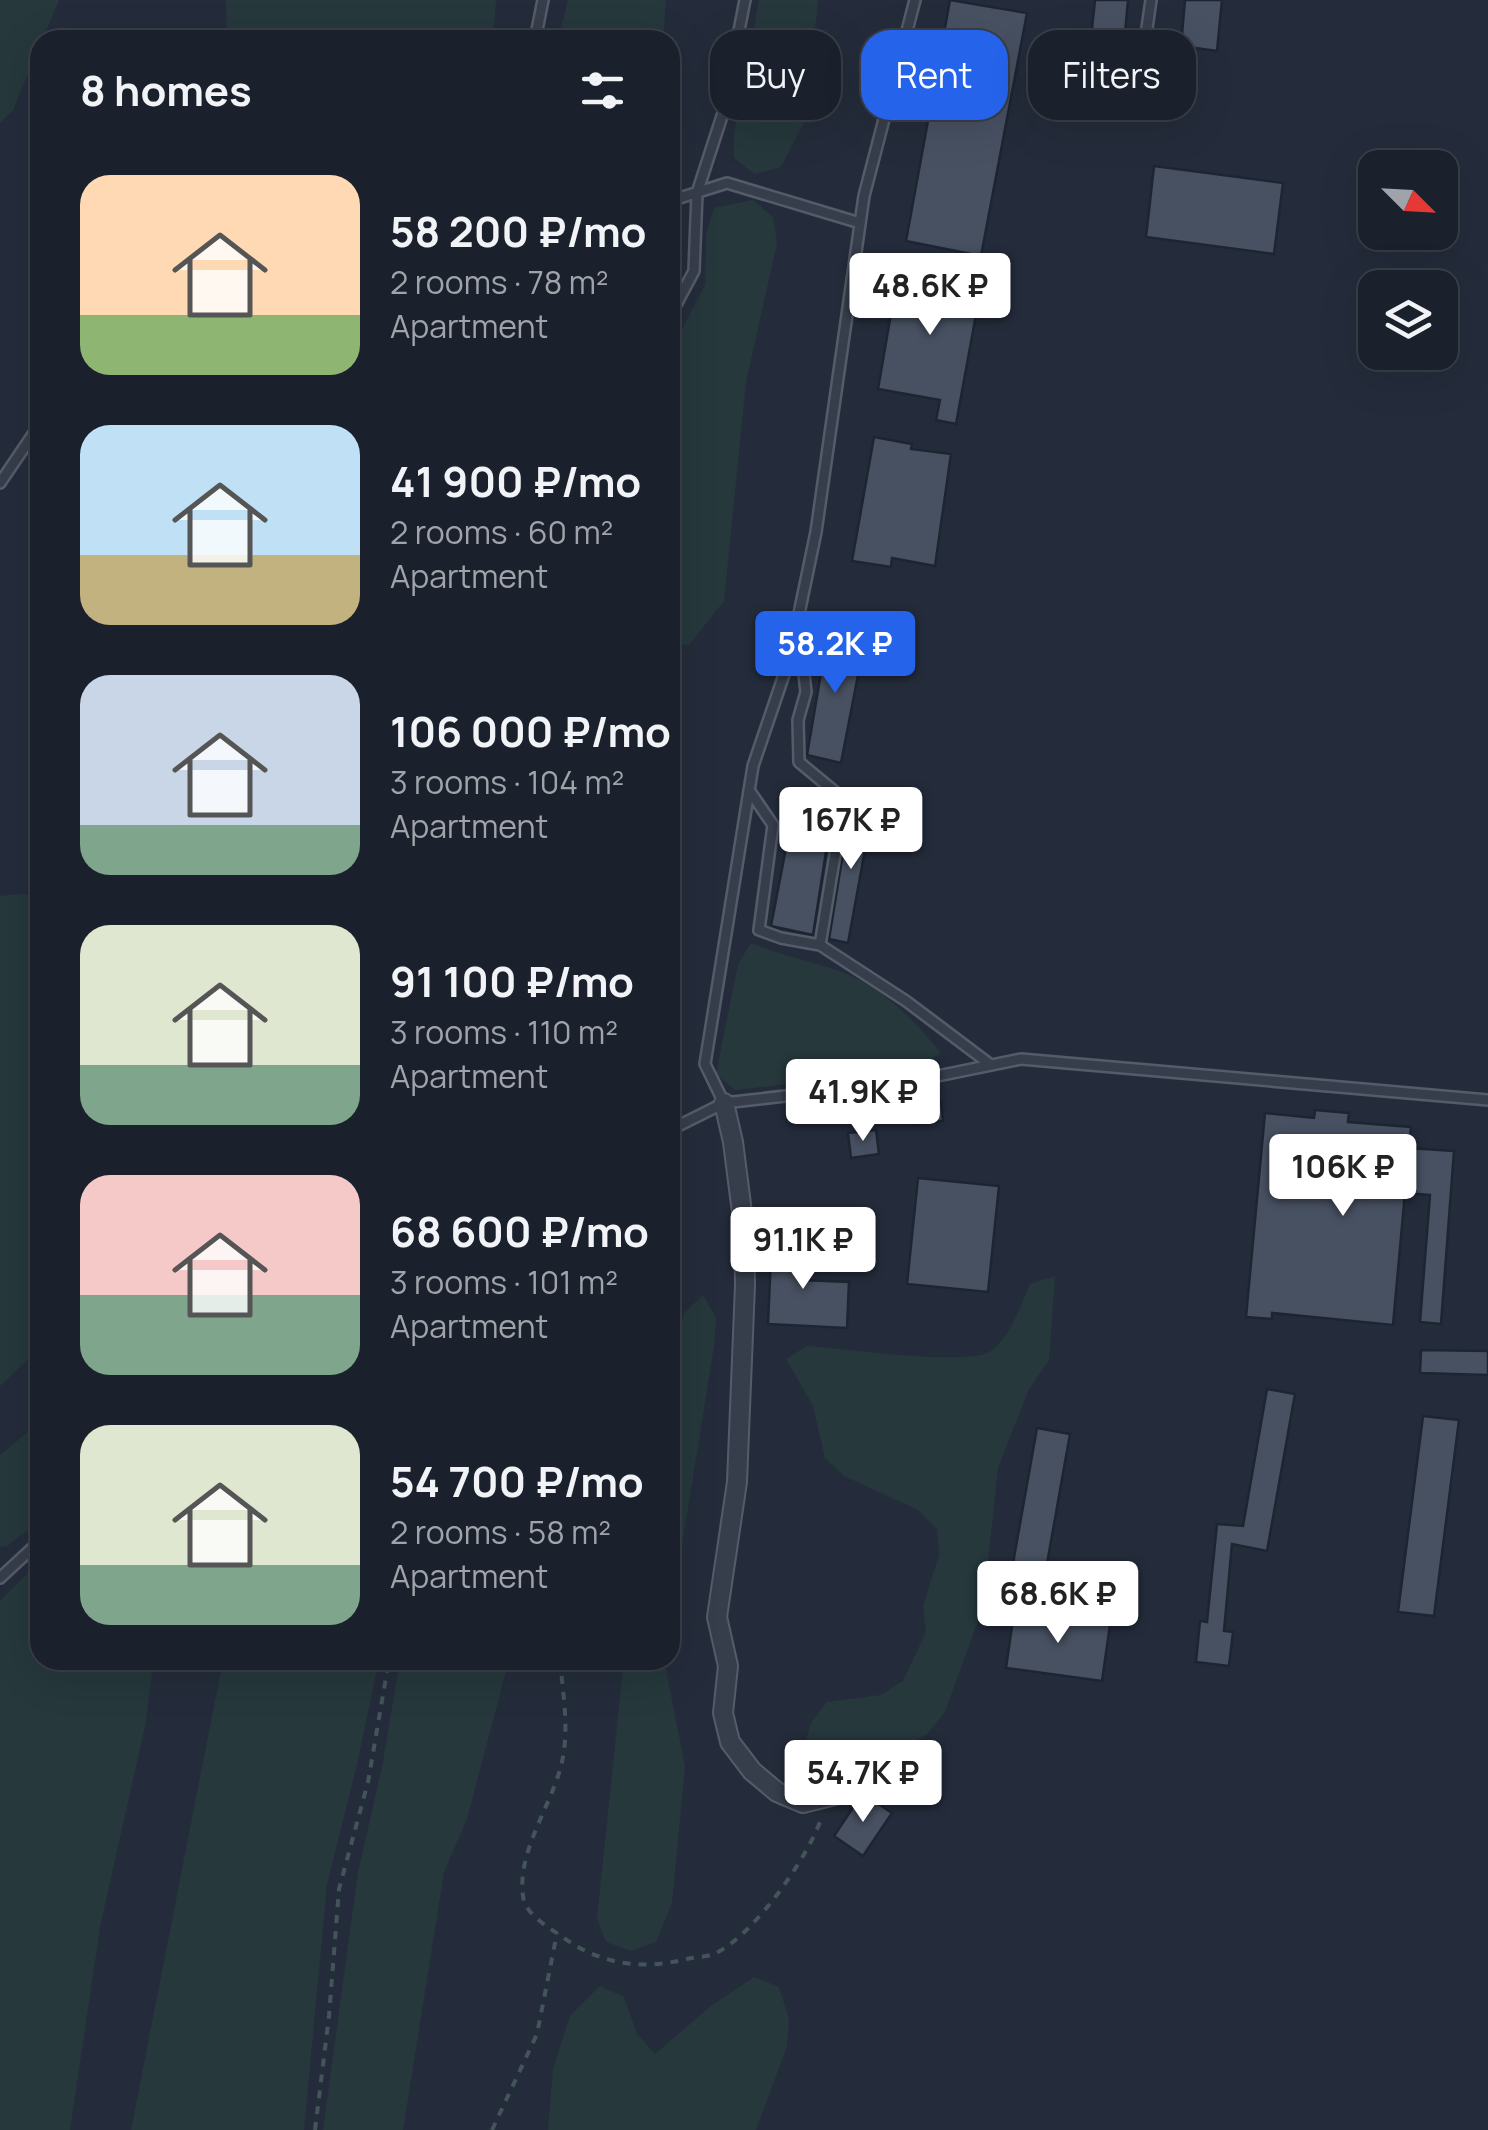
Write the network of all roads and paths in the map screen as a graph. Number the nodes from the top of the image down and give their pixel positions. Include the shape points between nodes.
1 (543, 0) edge
2 (745, 0) edge
3 (915, 0) edge
4 (1151, 0) edge
5 (537, 30) edge
6 (1147, 30) edge
7 (697, 193) junction
8 (680, 198) edge
9 (860, 223) junction
10 (680, 297) edge
11 (30, 439) edge
12 (0, 483) edge
13 (792, 646) junction
14 (749, 790) junction
15 (820, 945) junction
16 (992, 1066) junction
17 (1488, 1100) edge
18 (724, 1103) junction
19 (680, 1125) edge
20 (30, 1550) edge
21 (0, 1578) edge
22 (388, 1670) edge
23 (561, 1670) edge
24 (910, 1776) dead end
25 (830, 1795) junction
26 (558, 1934) junction
27 (315, 2130) edge
28 (492, 2130) edge

1 - 5 lane
2 - 7 lane via 723,113
3 - 9 lane
4 - 6 lane
7 - 8 lane
7 - 9 lane via 726,183
7 - 10 lane via 694,270
9 - 13 lane via 816,532
11 - 12 lane
13 - 14 lane
13 - 15 lane via 806,692 798,762 840,796
14 - 15 lane via 773,825 760,930
14 - 18 lane via 705,1064
15 - 16 lane
16 - 17 lane via 1021,1059
16 - 18 lane
18 - 19 lane
18 - 25 street via 744,1228 745,1285 736,1482 717,1618 728,1666 723,1713 730,1742 778,1792 803,1802
20 - 21 lane
22 - 27 path via 368,1782 338,1889
23 - 26 path via 567,1735 524,1864 522,1900
24 - 25 street
25 - 26 path via 814,1842 751,1925 717,1952 666,1964 616,1964
26 - 28 path via 538,2034

